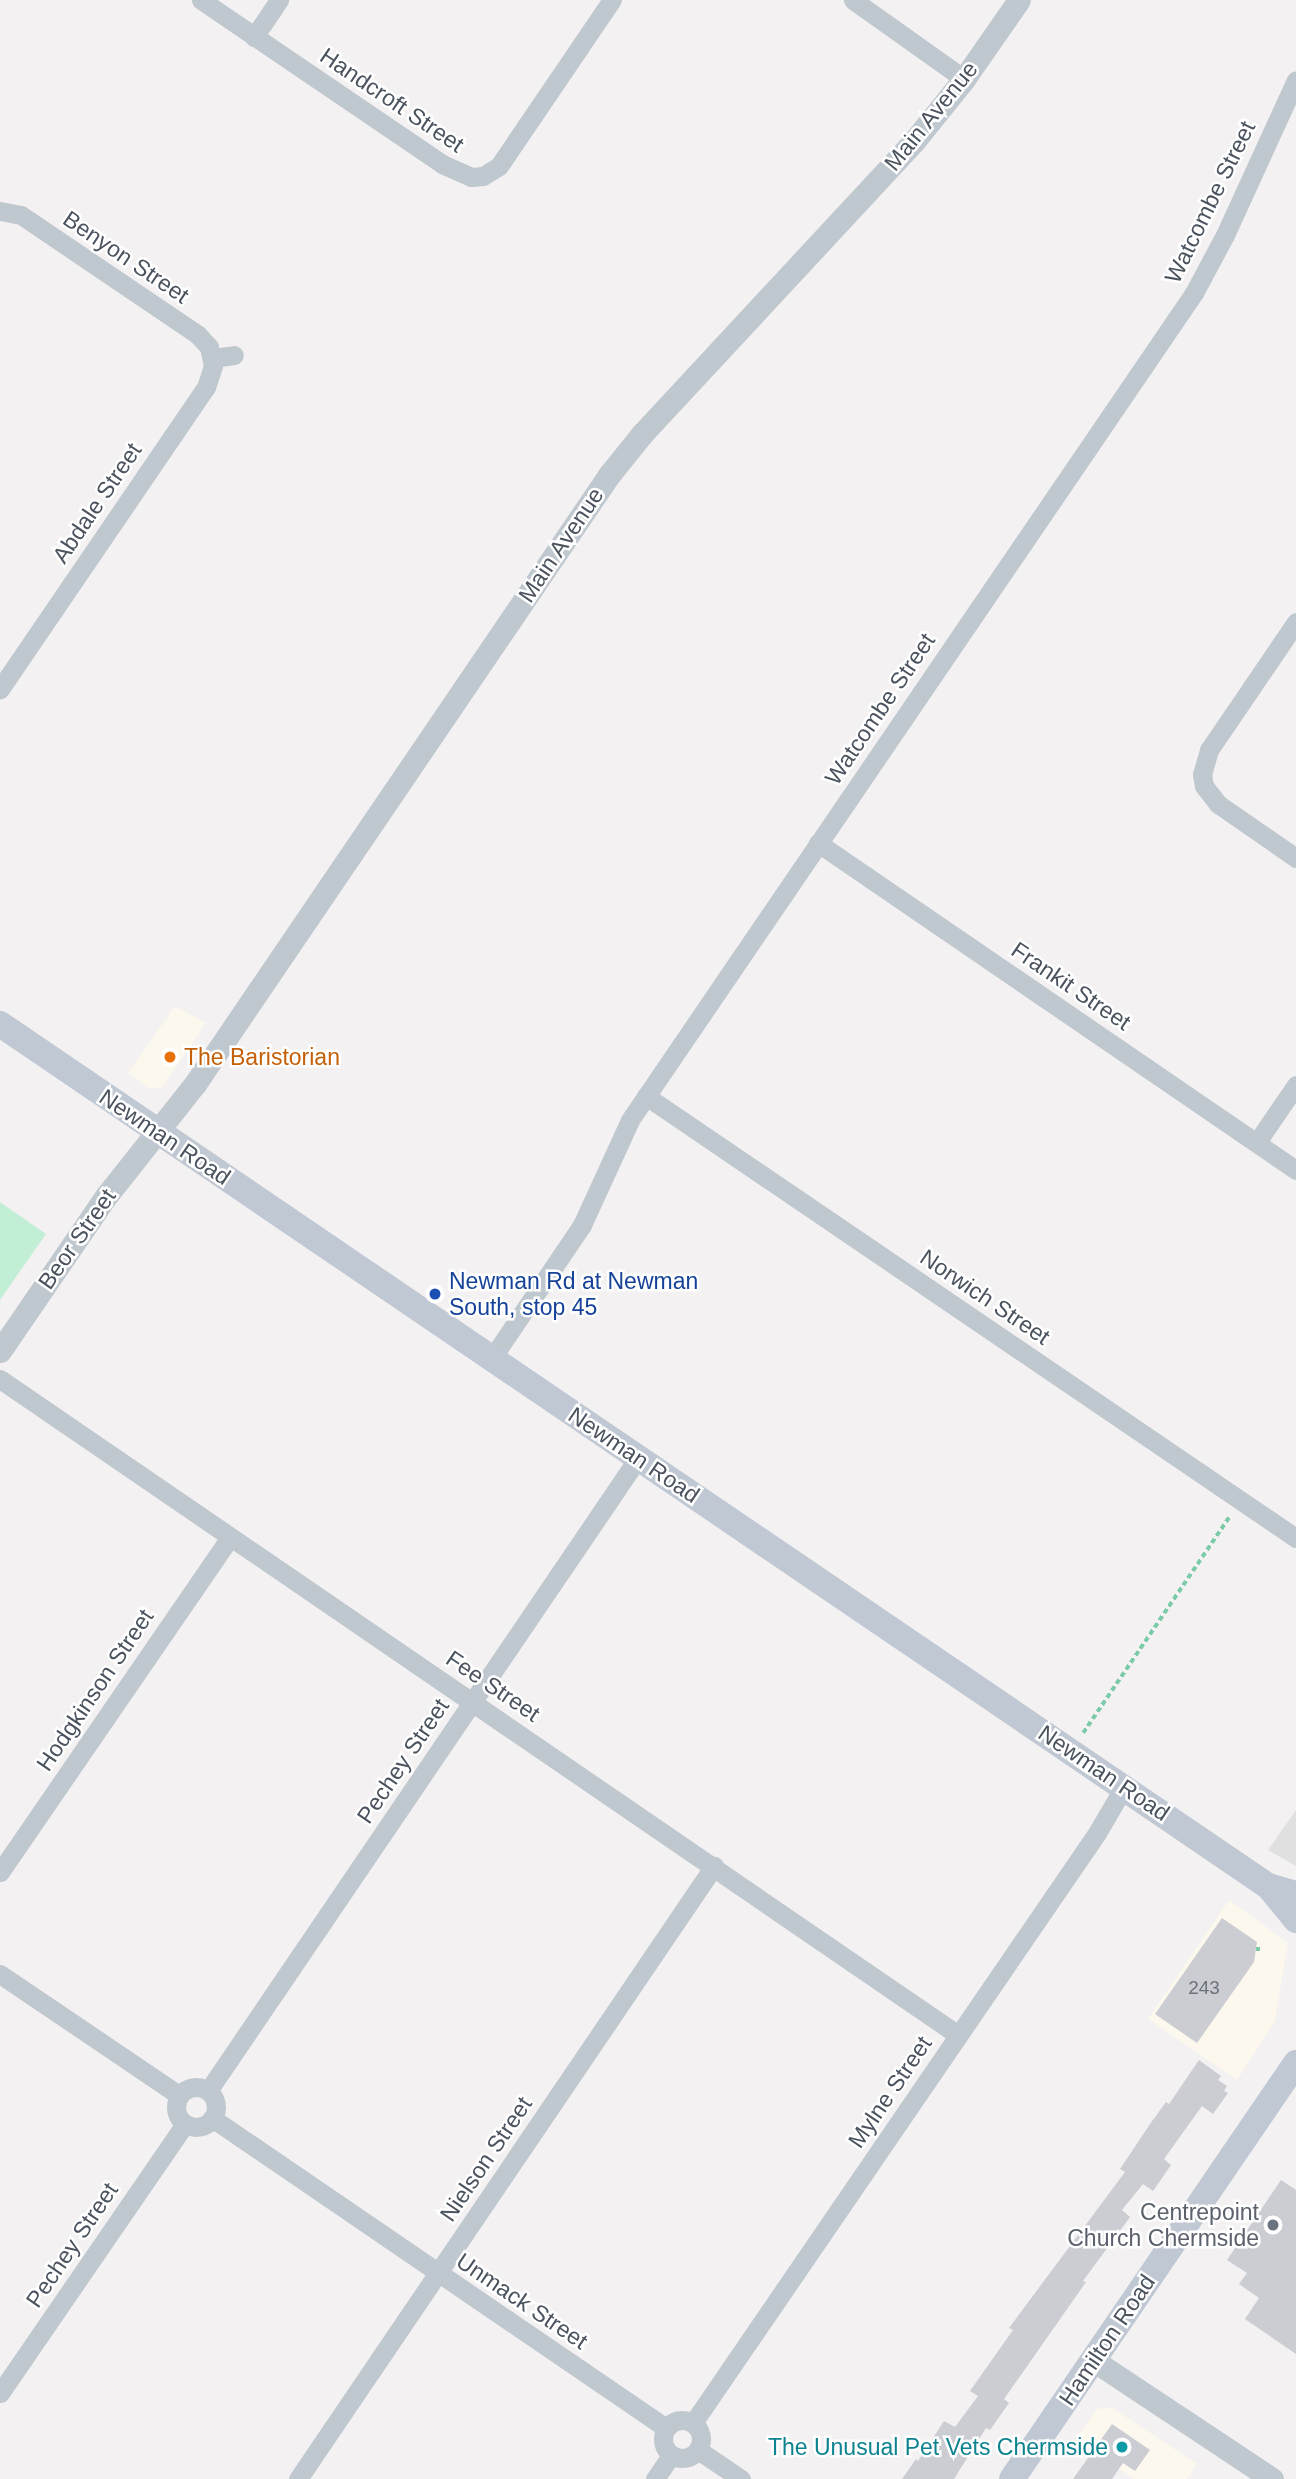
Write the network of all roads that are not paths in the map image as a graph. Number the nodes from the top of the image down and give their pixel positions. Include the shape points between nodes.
1 (201, 0) edge
2 (279, 0) edge
3 (612, 0) edge
4 (853, 0) edge
5 (1018, 0) edge
6 (254, 37) junction
7 (964, 79) junction
8 (1296, 80) edge
9 (0, 211) edge
10 (234, 355) dead end
11 (214, 358) junction
12 (1296, 622) edge
13 (0, 689) edge
14 (818, 843) junction
15 (1296, 858) edge
16 (0, 1024) edge
17 (1296, 1085) edge
18 (646, 1096) junction
19 (157, 1131) junction
20 (1257, 1142) junction
21 (1296, 1170) edge
22 (0, 1350) edge
23 (492, 1358) junction
24 (0, 1379) edge
25 (639, 1458) junction
26 (230, 1537) junction
27 (1296, 1538) edge
28 (473, 1702) junction
29 (1124, 1787) junction
30 (714, 1866) junction
31 (0, 1872) edge
32 (1268, 1886) junction
33 (1296, 1894) edge
34 (1296, 1920) edge
35 (0, 1974) edge
36 (958, 2035) junction
37 (1296, 2063) edge
38 (208, 2091) junction
39 (179, 2095) junction
40 (212, 2118) junction
41 (184, 2124) junction
42 (438, 2273) junction
43 (1093, 2360) junction
44 (0, 2393) edge
45 (693, 2423) junction
46 (666, 2428) junction
47 (698, 2450) junction
48 (671, 2455) junction
49 (298, 2479) edge
50 (655, 2479) edge
51 (741, 2479) edge
52 (1012, 2479) edge
53 (1272, 2479) edge

1 - 6 street, Handcroft Street
2 - 6 street
3 - 6 street, Handcroft Street via 499,166 477,177 454,171
4 - 7 street
5 - 7 street, Main Avenue
7 - 19 street, Main Avenue via 915,140 608,475 195,1084
8 - 14 street, Watcombe Street via 1194,293
9 - 11 street, Benyon Street via 21,215 198,335
10 - 11 street
11 - 13 street, Abdale Street via 206,387
12 - 15 street via 1209,750 1202,774 1204,786 1218,804
14 - 18 street, Watcombe Street
14 - 20 street, Frankit Street
16 - 19 main road, Newman Road
17 - 20 street
18 - 23 street, Watcombe Street via 617,1146 582,1225
18 - 27 street, Norwich Street
19 - 22 street, Beor Street
19 - 23 main road, Newman Road
20 - 21 street, Frankit Street
23 - 25 main road, Newman Road
24 - 26 street, Fee Street
25 - 28 street, Pechey Street
25 - 29 main road, Newman Road
26 - 28 street, Fee Street
26 - 31 street, Hodgkinson Street
28 - 30 street, Fee Street
28 - 38 street, Pechey Street
29 - 32 main road, Newman Road
29 - 36 street, Mylne Street
30 - 36 street, Fee Street
30 - 42 street, Nielson Street
32 - 33 main road, Newman Road
32 - 34 main road, Newman Road
35 - 39 street
36 - 45 street, Mylne Street
37 - 43 main road, Hamilton Road
38 - 39 street via 196,2087
38 - 40 street via 216,2107
39 - 41 street via 177,2114
40 - 41 street via 202,2126
40 - 42 street, Unmack Street
41 - 44 street, Pechey Street
42 - 46 street, Unmack Street
42 - 49 street, Nielson Street
43 - 52 main road, Hamilton Road
43 - 53 street
45 - 46 street via 676,2420
45 - 47 street via 701,2433
46 - 48 street via 662,2440
47 - 48 street via 688,2458
47 - 51 street
48 - 50 street

